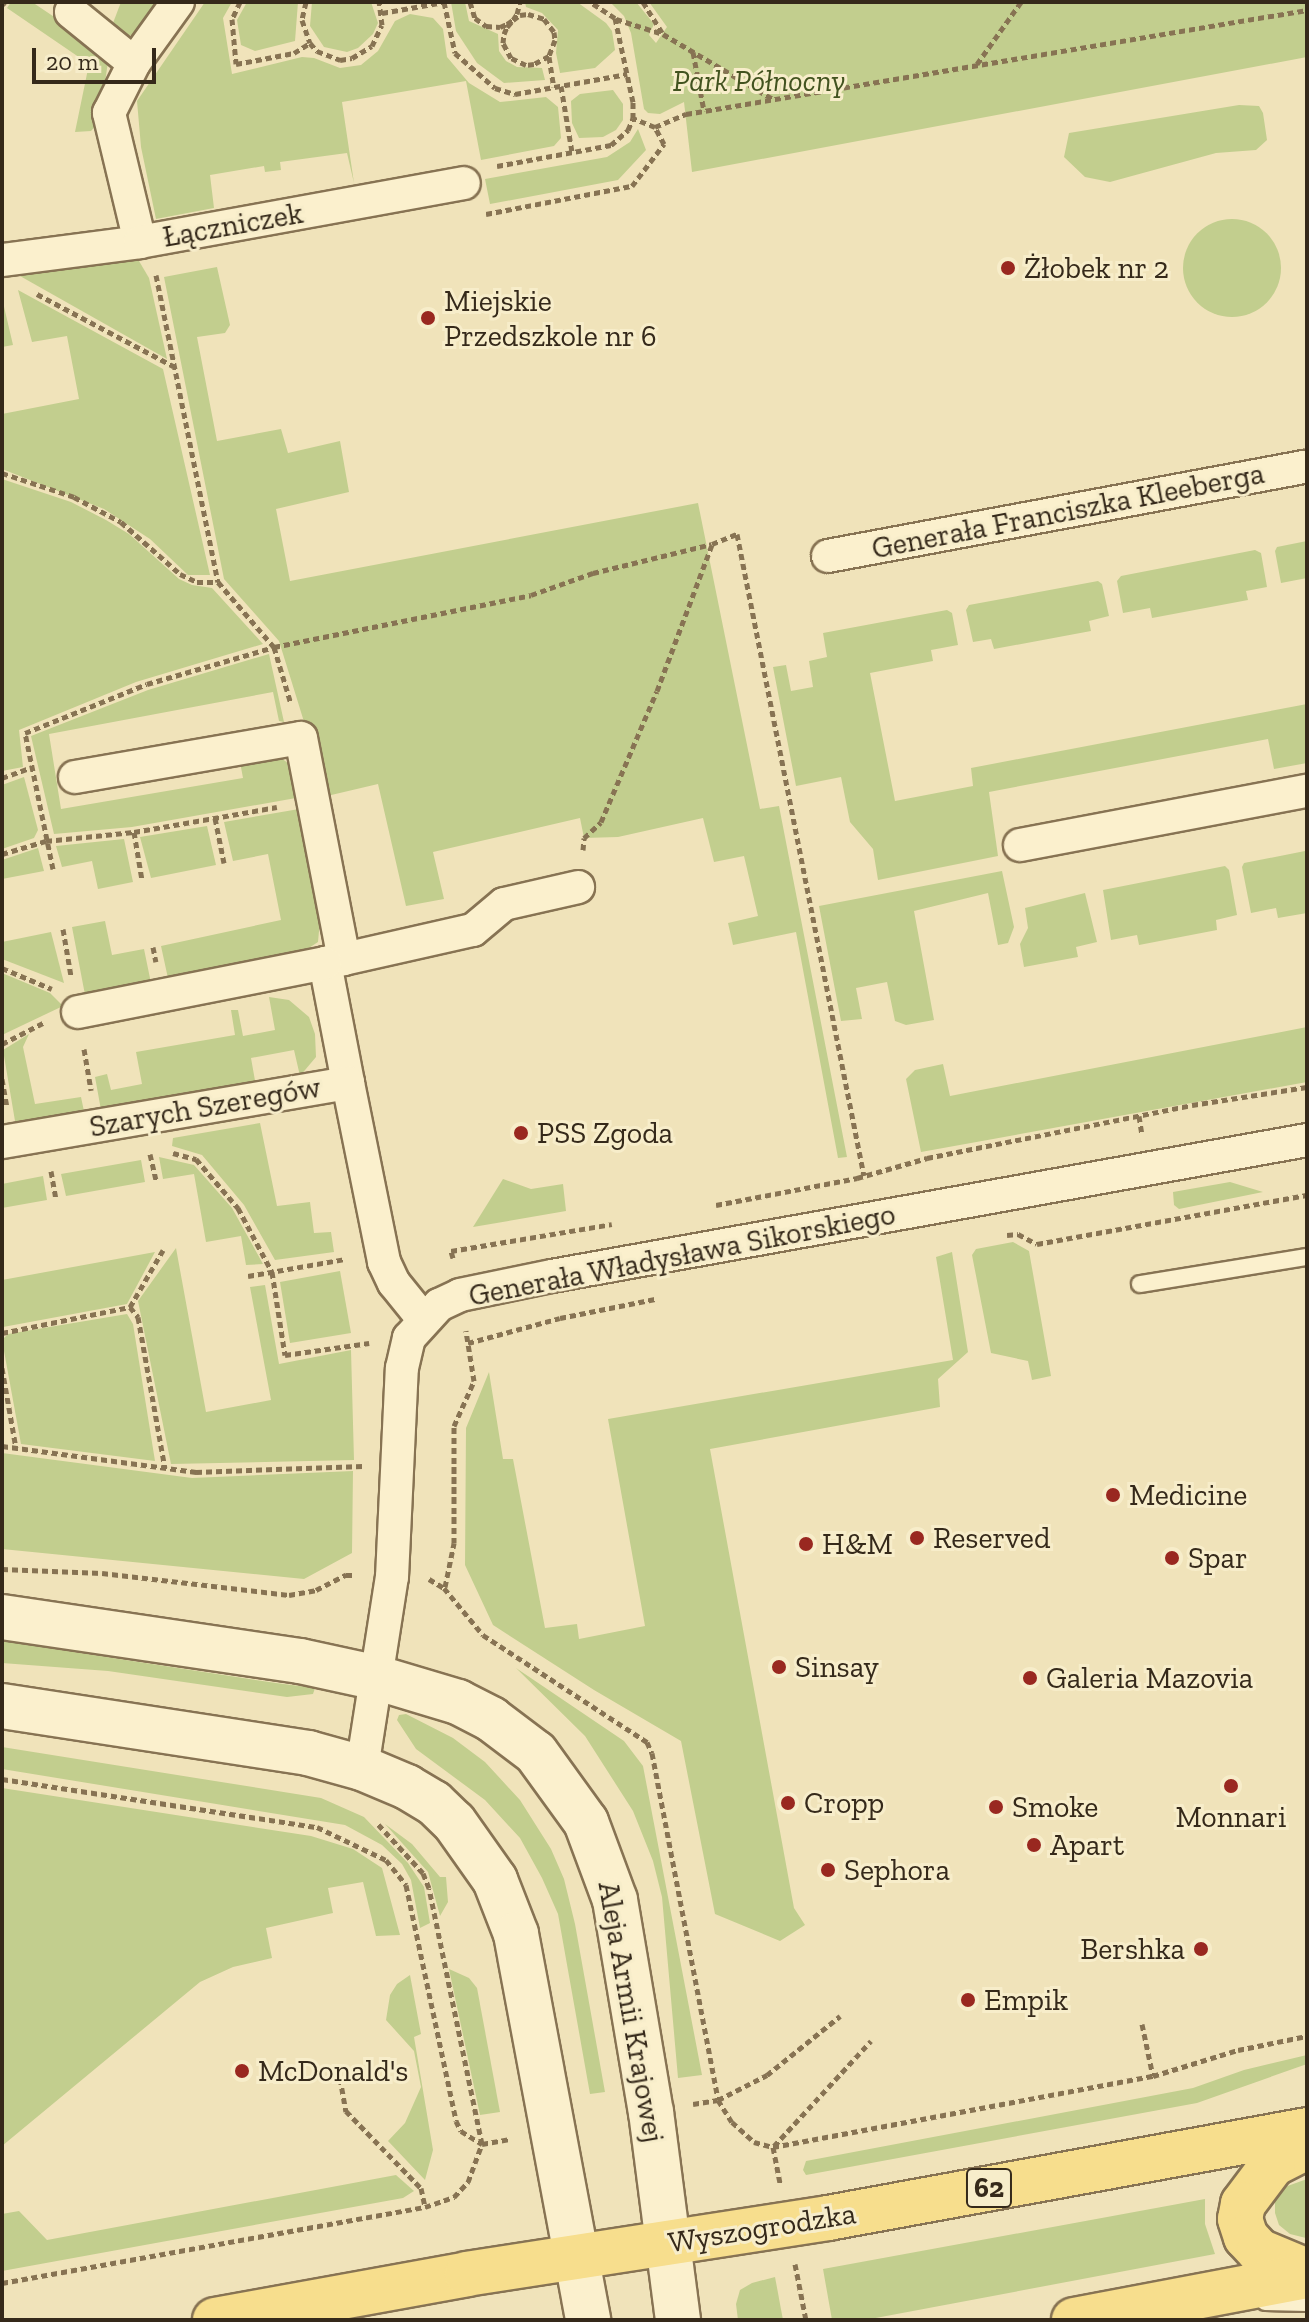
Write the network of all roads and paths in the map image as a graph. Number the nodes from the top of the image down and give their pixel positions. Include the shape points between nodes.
1 (178, 2) edge
2 (240, 2) edge
3 (306, 2) edge
4 (379, 2) edge
5 (470, 2) edge
6 (520, 2) edge
7 (590, 2) edge
8 (643, 2) edge
9 (1021, 2) edge
10 (1307, 10) edge
11 (71, 12) dead end
12 (382, 13) junction
13 (615, 18) junction
14 (513, 20) junction
15 (663, 34) junction
16 (310, 43) junction
17 (692, 51) junction
18 (549, 56) junction
19 (134, 63) junction
20 (976, 65) junction
21 (628, 74) junction
22 (561, 86) junction
23 (554, 87) junction
24 (773, 99) junction
25 (704, 111) junction
26 (633, 118) junction
27 (655, 127) junction
28 (664, 144) dead end
29 (572, 152) junction
30 (464, 183) joint
31 (140, 242) junction
32 (2, 260) edge
33 (28, 290) dead end
34 (174, 367) junction
35 (1307, 466) edge
36 (2, 473) edge
37 (712, 544) junction
38 (828, 556) dead end
39 (218, 582) junction
40 (274, 647) junction
41 (301, 738) junction
42 (32, 767) junction
43 (75, 777) dead end
44 (2, 778) edge
45 (1307, 791) edge
46 (313, 801) junction
47 (215, 818) junction
48 (134, 832) junction
49 (46, 841) junction
50 (1020, 845) dead end
51 (2, 854) edge
52 (224, 863) dead end
53 (53, 869) dead end
54 (142, 880) dead end
55 (578, 887) joint
56 (335, 961) junction
57 (2, 968) edge
58 (69, 1002) junction
59 (348, 1083) junction
60 (1307, 1087) edge
61 (97, 1126) junction
62 (1307, 1140) edge
63 (2, 1142) edge
64 (136, 1154) dead end
65 (64, 1167) dead end
66 (38, 1171) dead end
67 (864, 1176) junction
68 (1307, 1195) edge
69 (703, 1207) dead end
70 (625, 1221) dead end
71 (1002, 1236) dead end
72 (163, 1250) dead end
73 (381, 1252) junction
74 (1307, 1257) edge
75 (272, 1272) junction
76 (248, 1276) dead end
77 (1140, 1284) dead end
78 (460, 1295) junction
79 (662, 1298) dead end
80 (130, 1307) junction
81 (416, 1329) junction
82 (2, 1333) edge
83 (468, 1343) junction
84 (2, 1368) edge
85 (2, 1446) edge
86 (16, 1448) junction
87 (363, 1466) dead end
88 (165, 1468) junction
89 (444, 1588) dead end
90 (2, 1617) edge
91 (378, 1678) junction
92 (2, 1706) edge
93 (362, 1768) junction
94 (2, 1779) edge
95 (368, 1814) dead end
96 (840, 2016) dead end
97 (1142, 2024) dead end
98 (1307, 2036) edge
99 (871, 2041) dead end
100 (1153, 2076) junction
101 (333, 2079) dead end
102 (718, 2100) dead end
103 (1307, 2130) edge
104 (482, 2144) junction
105 (1307, 2147) edge
106 (425, 2207) junction
107 (670, 2242) junction
108 (578, 2256) junction
109 (1307, 2274) edge
110 (2, 2283) edge
111 (1171, 2301) junction
112 (1307, 2303) edge
113 (215, 2320) edge
114 (588, 2320) edge
115 (678, 2320) edge
116 (1074, 2320) edge

1 - 19 street
2 - 16 path via 232,19 236,64 294,53
3 - 16 path via 302,20
4 - 12 path
5 - 14 path via 475,18 486,26 500,27
6 - 14 path
7 - 13 path
8 - 15 path
9 - 20 path
10 - 20 path
11 - 19 street
12 - 16 path via 372,46 352,58 328,57
12 - 23 path via 444,2 455,53 495,88 515,94
13 - 15 path
13 - 21 path
14 - 18 path via 536,14 550,24 555,40
14 - 18 path via 504,34 511,58 526,65
15 - 17 path
17 - 24 path
17 - 25 path
18 - 23 path
19 - 31 street via 109,113
20 - 24 path
21 - 22 path
21 - 26 path
22 - 23 path
22 - 29 path
24 - 25 path
25 - 27 path
26 - 27 path
26 - 29 path via 611,145
27 - 28 path
29 - 30 path via 482,169
30 - 31 street, Łączniczek
31 - 32 street, Łączniczek
31 - 34 path via 155,274
33 - 34 path
34 - 39 path
35 - 38 street, Generała Franciszka Kleeberga
36 - 39 path via 74,497 121,522 180,574 197,582
37 - 40 path via 593,573 531,595
37 - 55 path via 601,822 584,838
37 - 67 path via 737,534
39 - 40 path
40 - 41 path
40 - 42 path via 147,684 25,733
41 - 43 street
41 - 46 street
42 - 44 path
42 - 49 path
45 - 50 street
46 - 47 path
46 - 56 street
47 - 48 path
47 - 52 path
48 - 49 path
48 - 54 path
49 - 51 path
49 - 53 path
55 - 56 street via 504,904 473,930
56 - 58 street
56 - 59 street
57 - 58 path
58 - 61 path
59 - 61 street, Szarych Szeregów
59 - 73 street, Szarych Szeregów
60 - 67 path via 942,1155
61 - 63 street, Szarych Szeregów
62 - 78 street, Generała Władysława Sikorskiego
64 - 75 path via 174,1153 196,1159 238,1208
65 - 66 path
67 - 69 path
68 - 71 path via 1037,1244 1018,1234
70 - 78 path via 451,1251
72 - 80 path
73 - 75 path
73 - 81 street, Szarych Szeregów
74 - 77 lane
75 - 76 path
75 - 81 path via 285,1355
78 - 81 street, Generała Władysława Sikorskiego via 439,1305
78 - 83 path
79 - 83 path
80 - 82 path
80 - 88 path via 138,1317
81 - 91 street via 402,1368 392,1577
83 - 89 path via 474,1381 454,1426 454,1543
84 - 86 path
85 - 86 path
86 - 88 path
87 - 88 path via 196,1472
90 - 91 street, Aleja Armii Krajowej via 300,1661
91 - 93 street
91 - 107 street, Aleja Armii Krajowej via 445,1697 491,1719 536,1753 586,1822 615,1900
92 - 93 street via 308,1753
93 - 108 street via 407,1787 445,1813 483,1859 506,1901
94 - 104 path via 317,1827 386,1860 406,1885 456,2121 461,2131
95 - 104 path via 423,1873 429,1888
96 - 102 path via 767,2075
97 - 100 path
98 - 100 path
99 - 100 path via 773,2147
101 - 106 path via 340,2078 346,2111 421,2188
103 - 107 main road, Wyszogrodzka / 62
104 - 106 path via 468,2182 454,2197
105 - 109 main road via 1273,2164 1243,2204 1240,2219 1246,2237 1259,2251
106 - 110 path
107 - 108 main road, Wyszogrodzka / 62
107 - 115 street, Aleja Armii Krajowej
108 - 113 main road, Wyszogrodzka / 62
108 - 114 street
109 - 111 main road
111 - 112 lane
111 - 116 main road

